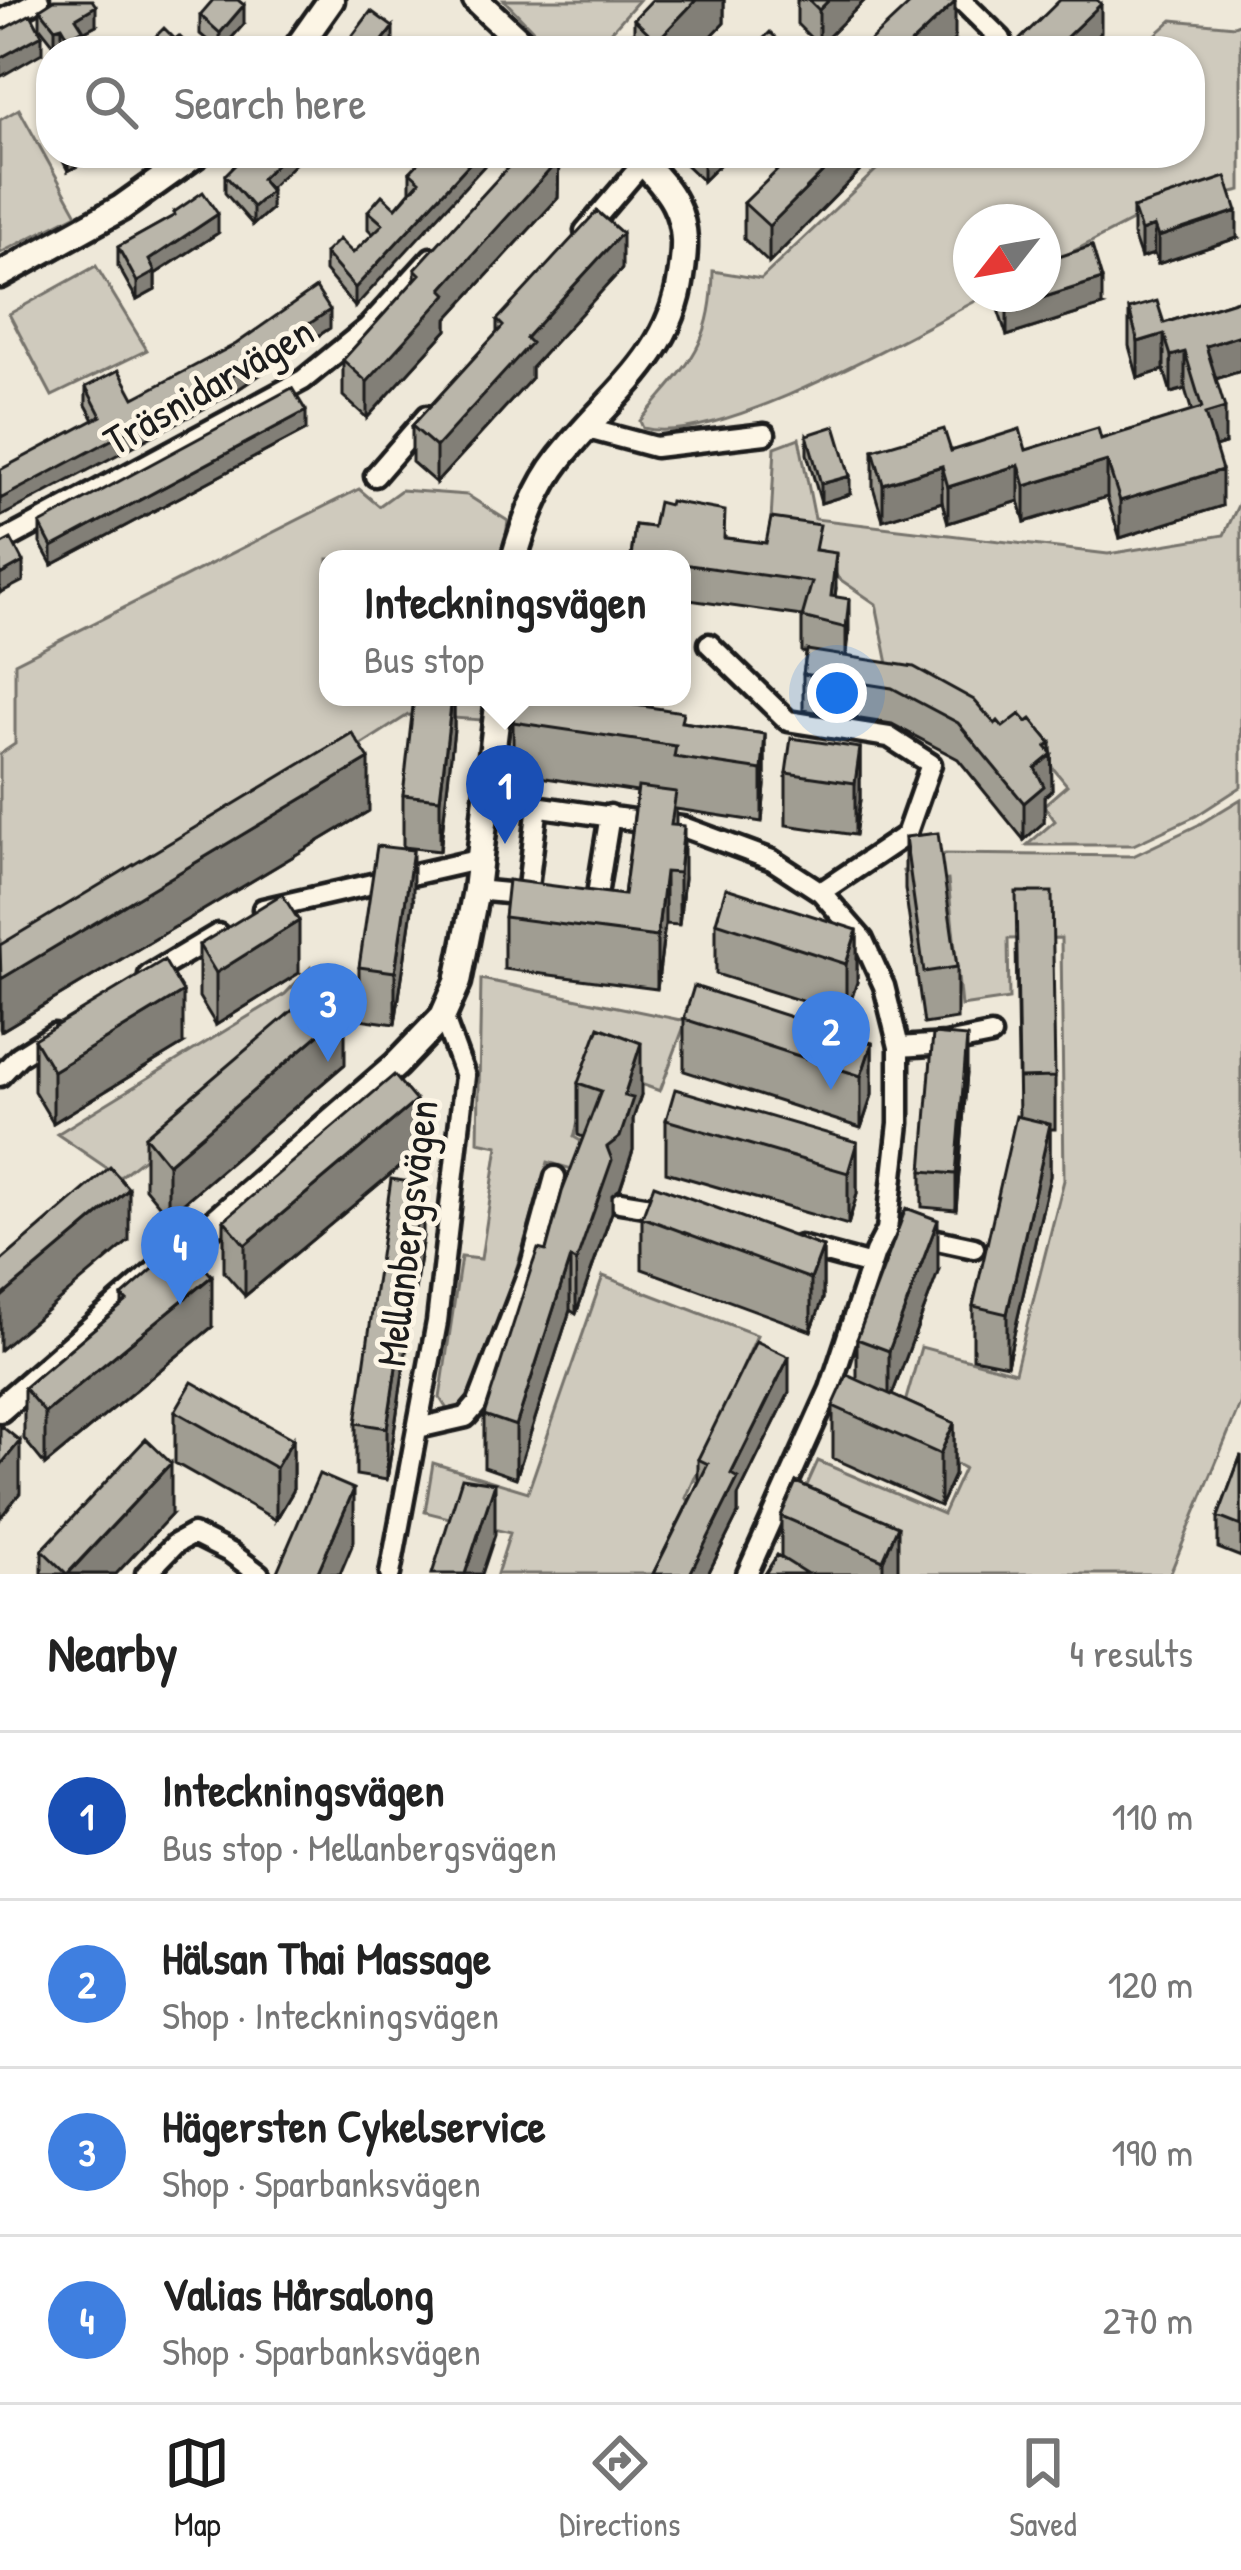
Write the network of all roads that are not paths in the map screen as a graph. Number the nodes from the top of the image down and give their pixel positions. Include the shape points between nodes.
1 (39, 0) edge
2 (331, 0) edge
3 (476, 0) edge
4 (962, 0) edge
5 (0, 21) edge
6 (306, 36) edge
7 (514, 36) edge
8 (998, 36) edge
9 (177, 168) edge
10 (631, 168) edge
11 (647, 168) edge
12 (447, 241) edge
13 (571, 248) edge
14 (0, 274) edge
15 (445, 395) edge
16 (588, 429) junction
17 (765, 434) dead end
18 (375, 476) dead end
19 (0, 543) edge
20 (517, 550) edge
21 (710, 644) dead end
22 (498, 706) edge
23 (610, 814) junction
24 (481, 859) junction
25 (476, 890) junction
26 (821, 892) junction
27 (526, 895) junction
28 (137, 982) edge
29 (443, 1016) junction
30 (79, 1018) edge
31 (991, 1035) dead end
32 (899, 1047) junction
33 (0, 1076) edge
34 (555, 1177) dead end
35 (620, 1202) dead end
36 (696, 1216) edge
37 (887, 1229) junction
38 (783, 1241) edge
39 (974, 1248) dead end
40 (871, 1265) junction
41 (0, 1408) edge
42 (418, 1428) junction
43 (146, 1574) edge
44 (259, 1574) edge
45 (390, 1574) edge
46 (747, 1574) edge

1 - 5 street
2 - 6 street
3 - 7 street
4 - 8 street
9 - 14 street
10 - 13 street
11 - 16 street via 674,202 684,231 679,297 662,340
12 - 19 street, Träsnidarvägen via 367,328 303,380
15 - 18 street
16 - 17 street via 656,447
16 - 20 street via 541,486
21 - 26 street via 788,721 889,736 931,764 906,835
22 - 24 street
23 - 26 street via 729,841
23 - 27 street via 542,807
23 - 27 street via 596,901
24 - 25 street
24 - 28 street via 279,904
25 - 27 street
25 - 29 street via 466,952
26 - 32 street via 863,940
29 - 41 street
29 - 42 street, Mellanbergsvägen via 465,1076
30 - 33 street
31 - 32 street
32 - 37 street
34 - 42 street, Mellanbergsvägen via 478,1402 466,1417
35 - 36 street
37 - 39 street
37 - 40 street
38 - 40 street
40 - 46 street via 830,1389
42 - 45 street, Mellanbergsvägen
43 - 44 street via 193,1534

